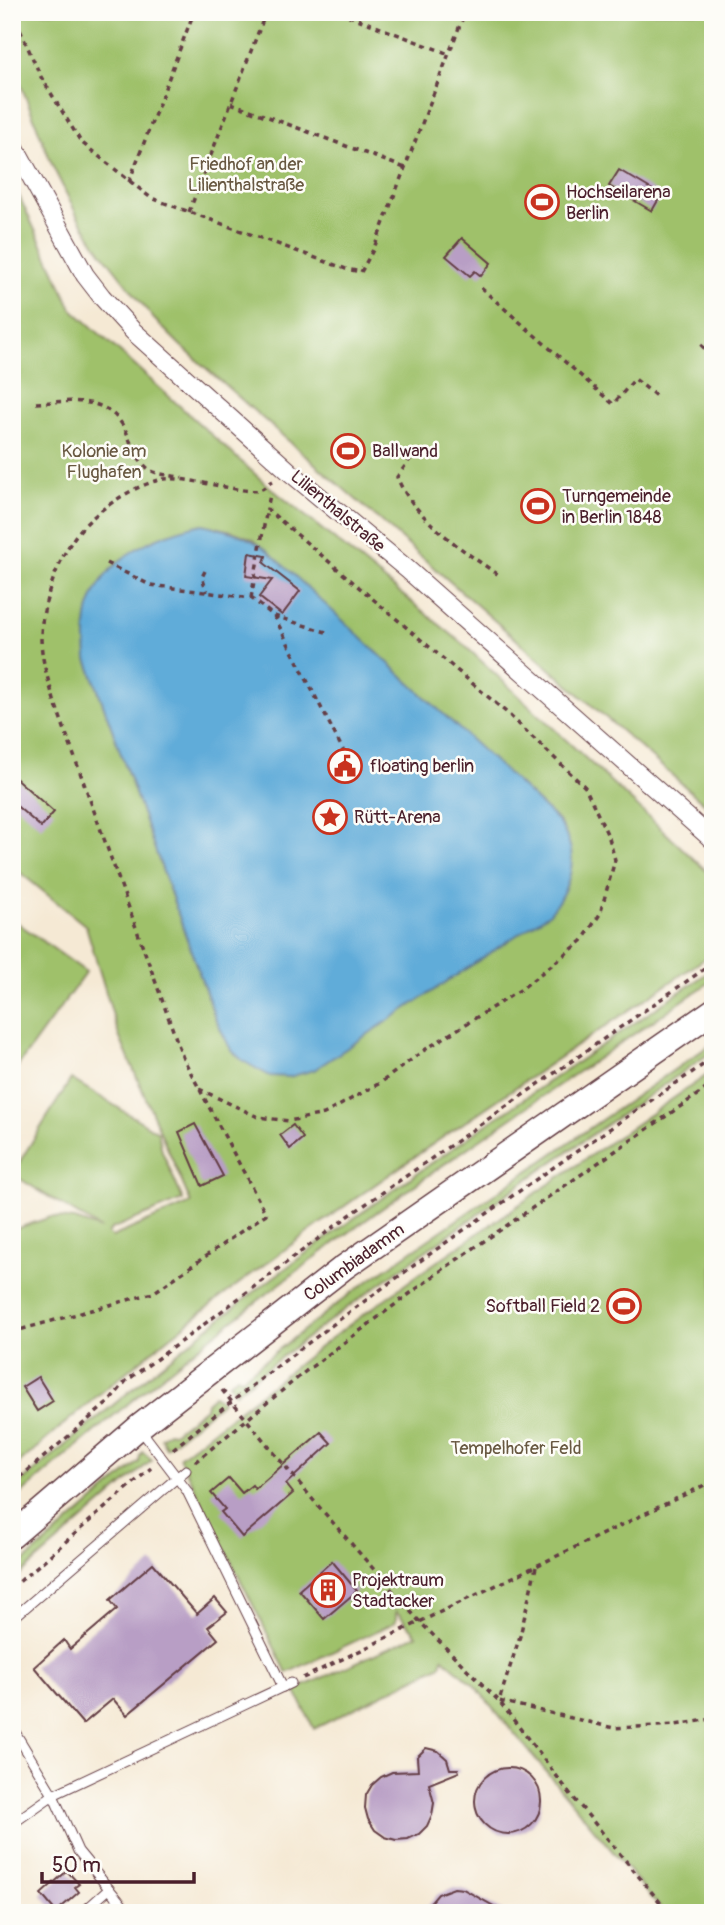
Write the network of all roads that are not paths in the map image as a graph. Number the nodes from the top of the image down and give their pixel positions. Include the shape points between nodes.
1 (12, 142) edge
2 (713, 840) edge
3 (713, 1011) edge
4 (139, 1427) junction
5 (186, 1470) road end
6 (177, 1477) junction
7 (12, 1536) edge
8 (12, 1619) edge
9 (12, 1727) edge
10 (53, 1795) junction
11 (12, 1824) edge
12 (109, 1889) junction
13 (82, 1913) edge
14 (129, 1913) edge

1 - 2 street, Lilienthalstraße via 79,263 133,331
3 - 4 main road, Columbiadamm via 343,1268
4 - 6 lane
4 - 7 main road, Columbiadamm
5 - 6 lane
6 - 8 lane
6 - 10 lane via 287,1685
9 - 10 lane
10 - 11 lane
10 - 12 lane via 78,1852
12 - 13 lane
12 - 14 lane

